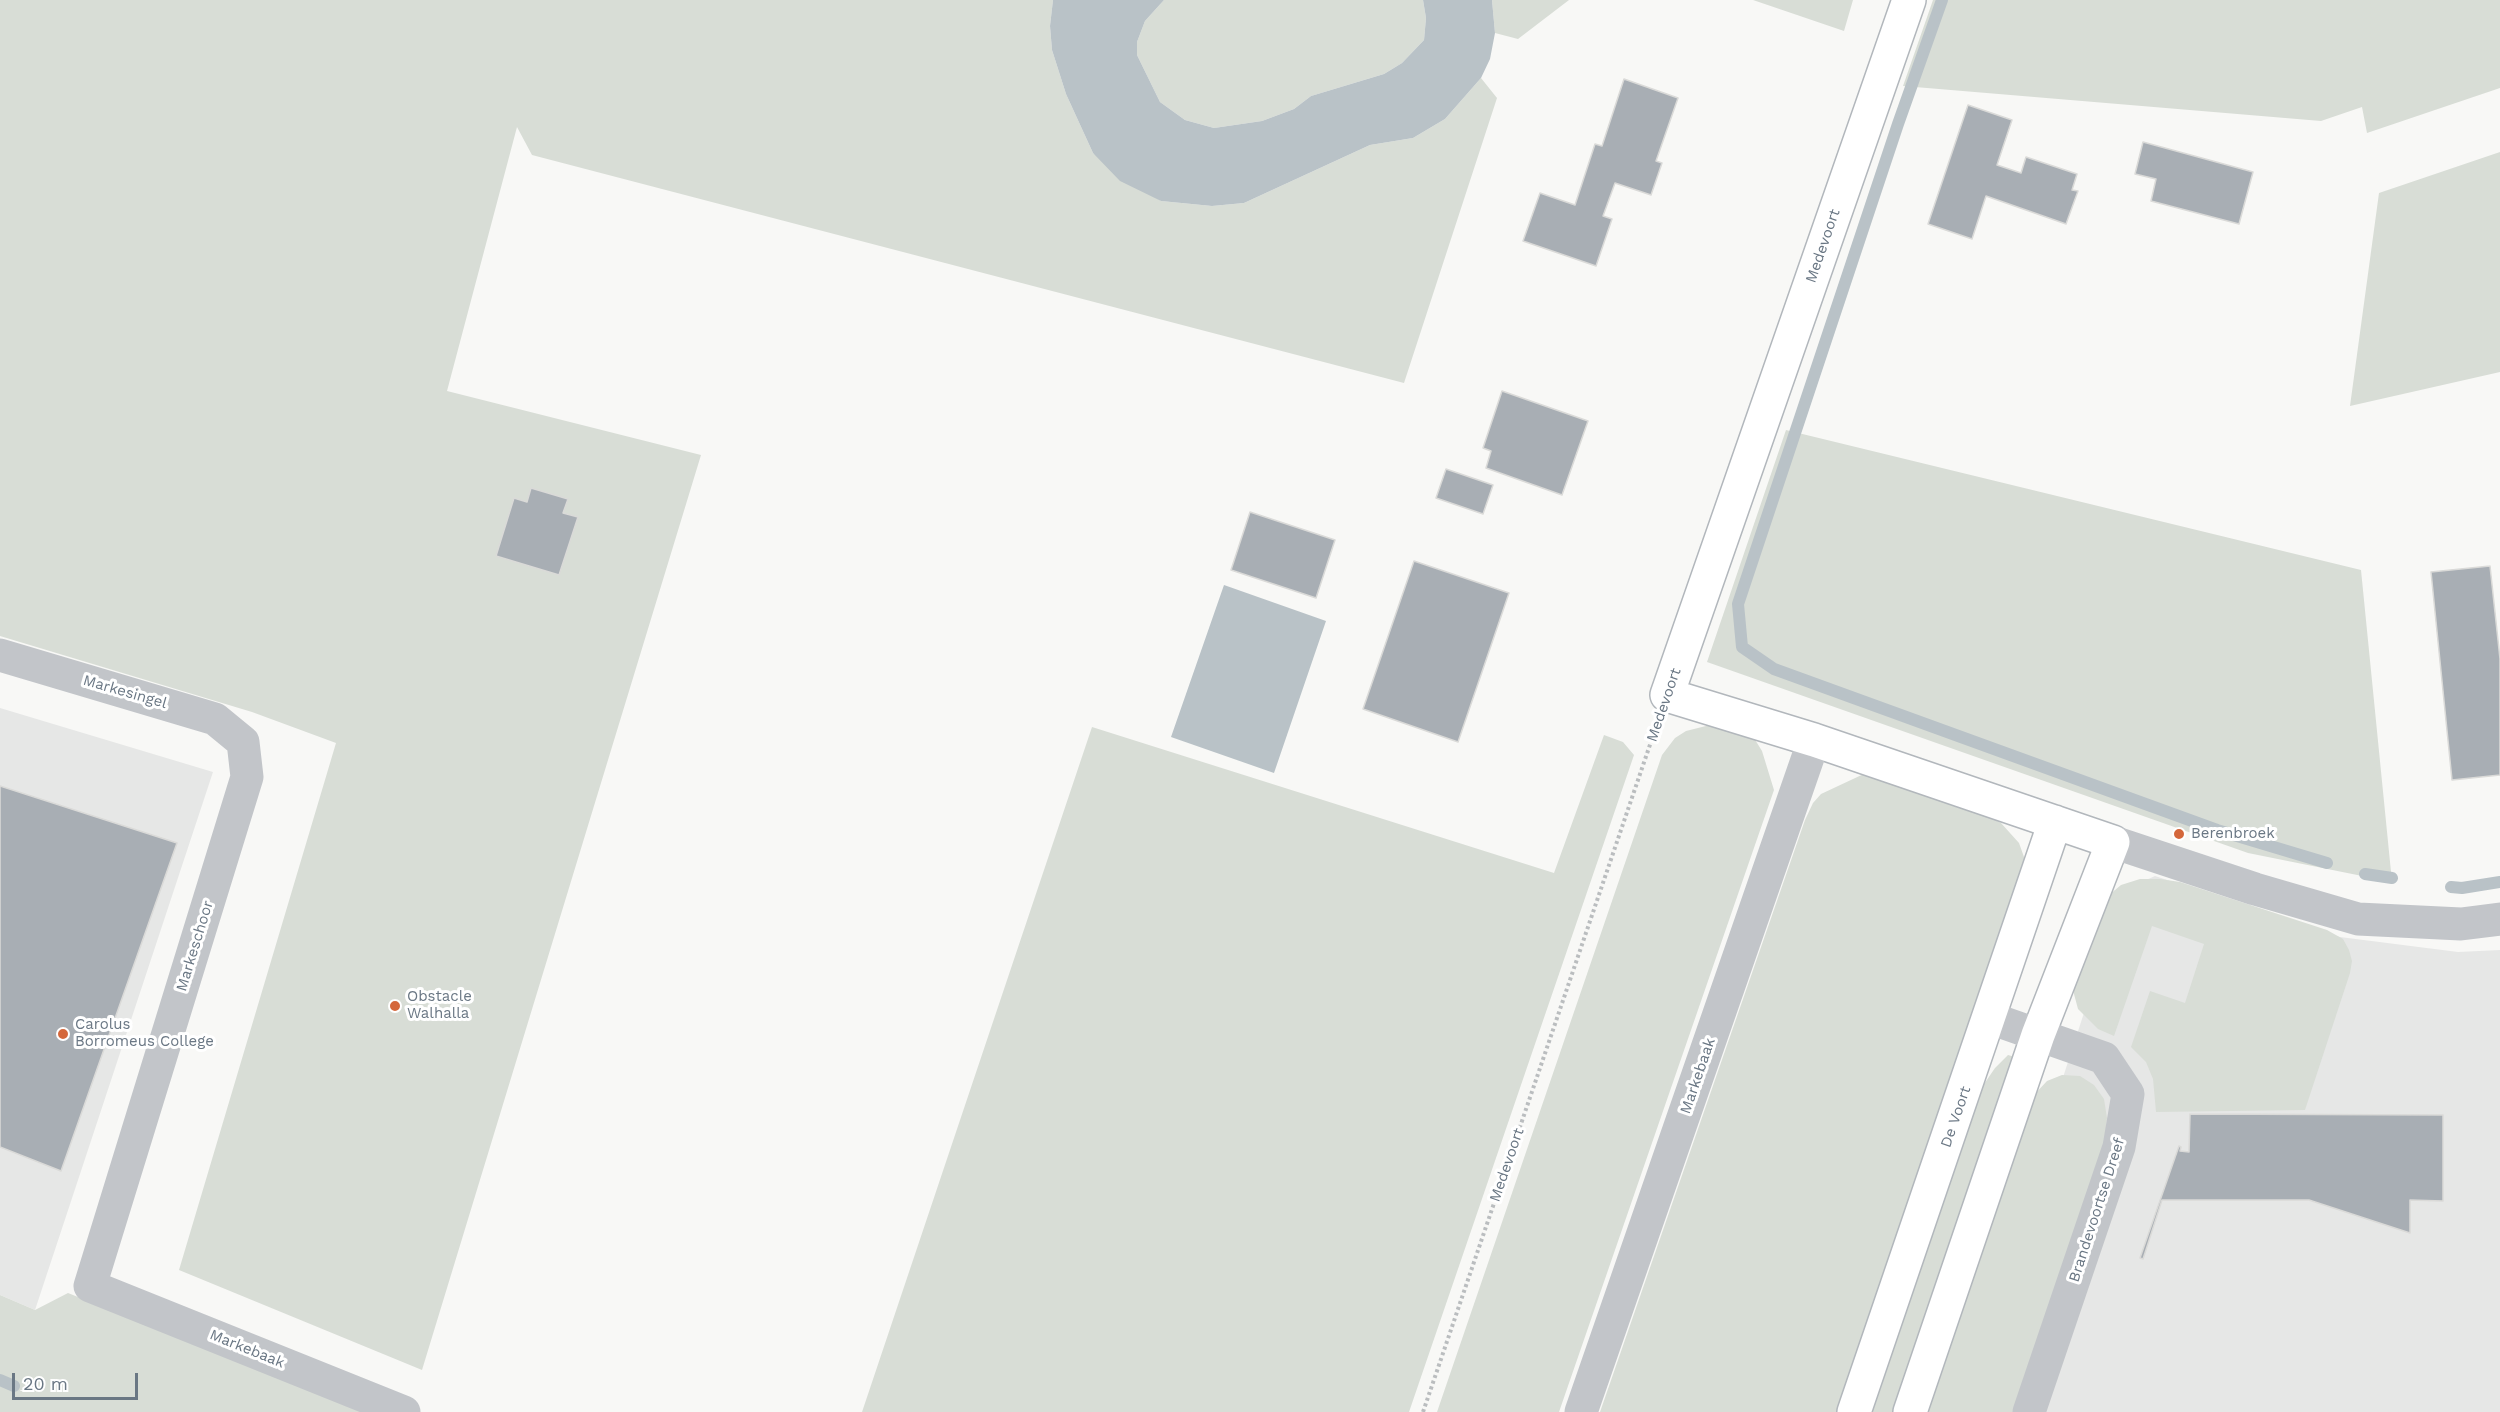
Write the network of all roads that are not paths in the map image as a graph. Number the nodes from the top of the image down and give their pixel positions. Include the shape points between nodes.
1 (1909, 0) edge
2 (0, 655) edge
3 (1814, 740) junction
4 (243, 741) joint
5 (2055, 822) junction
6 (2113, 842) junction
7 (2500, 920) edge
8 (1990, 1018) junction
9 (2038, 1035) junction
10 (90, 1286) joint
11 (404, 1412) edge
12 (1581, 1412) edge
13 (1854, 1412) edge
14 (1910, 1412) edge
15 (2029, 1412) edge

1 - 3 street, Medevoort via 1667,695
2 - 4 street, Markesingel via 215,719
3 - 5 street
3 - 12 street, Markebaak
4 - 10 street, Markeschoor via 247,777
5 - 6 street
5 - 8 street, De Voort
6 - 7 street via 2358,919 2460,924
6 - 9 street
8 - 9 street, Brandevoortse Dreef
8 - 13 street, De Voort
9 - 14 street
9 - 15 street, Brandevoortse Dreef via 2104,1058 2128,1094 2120,1147
10 - 11 street, Markebaak

